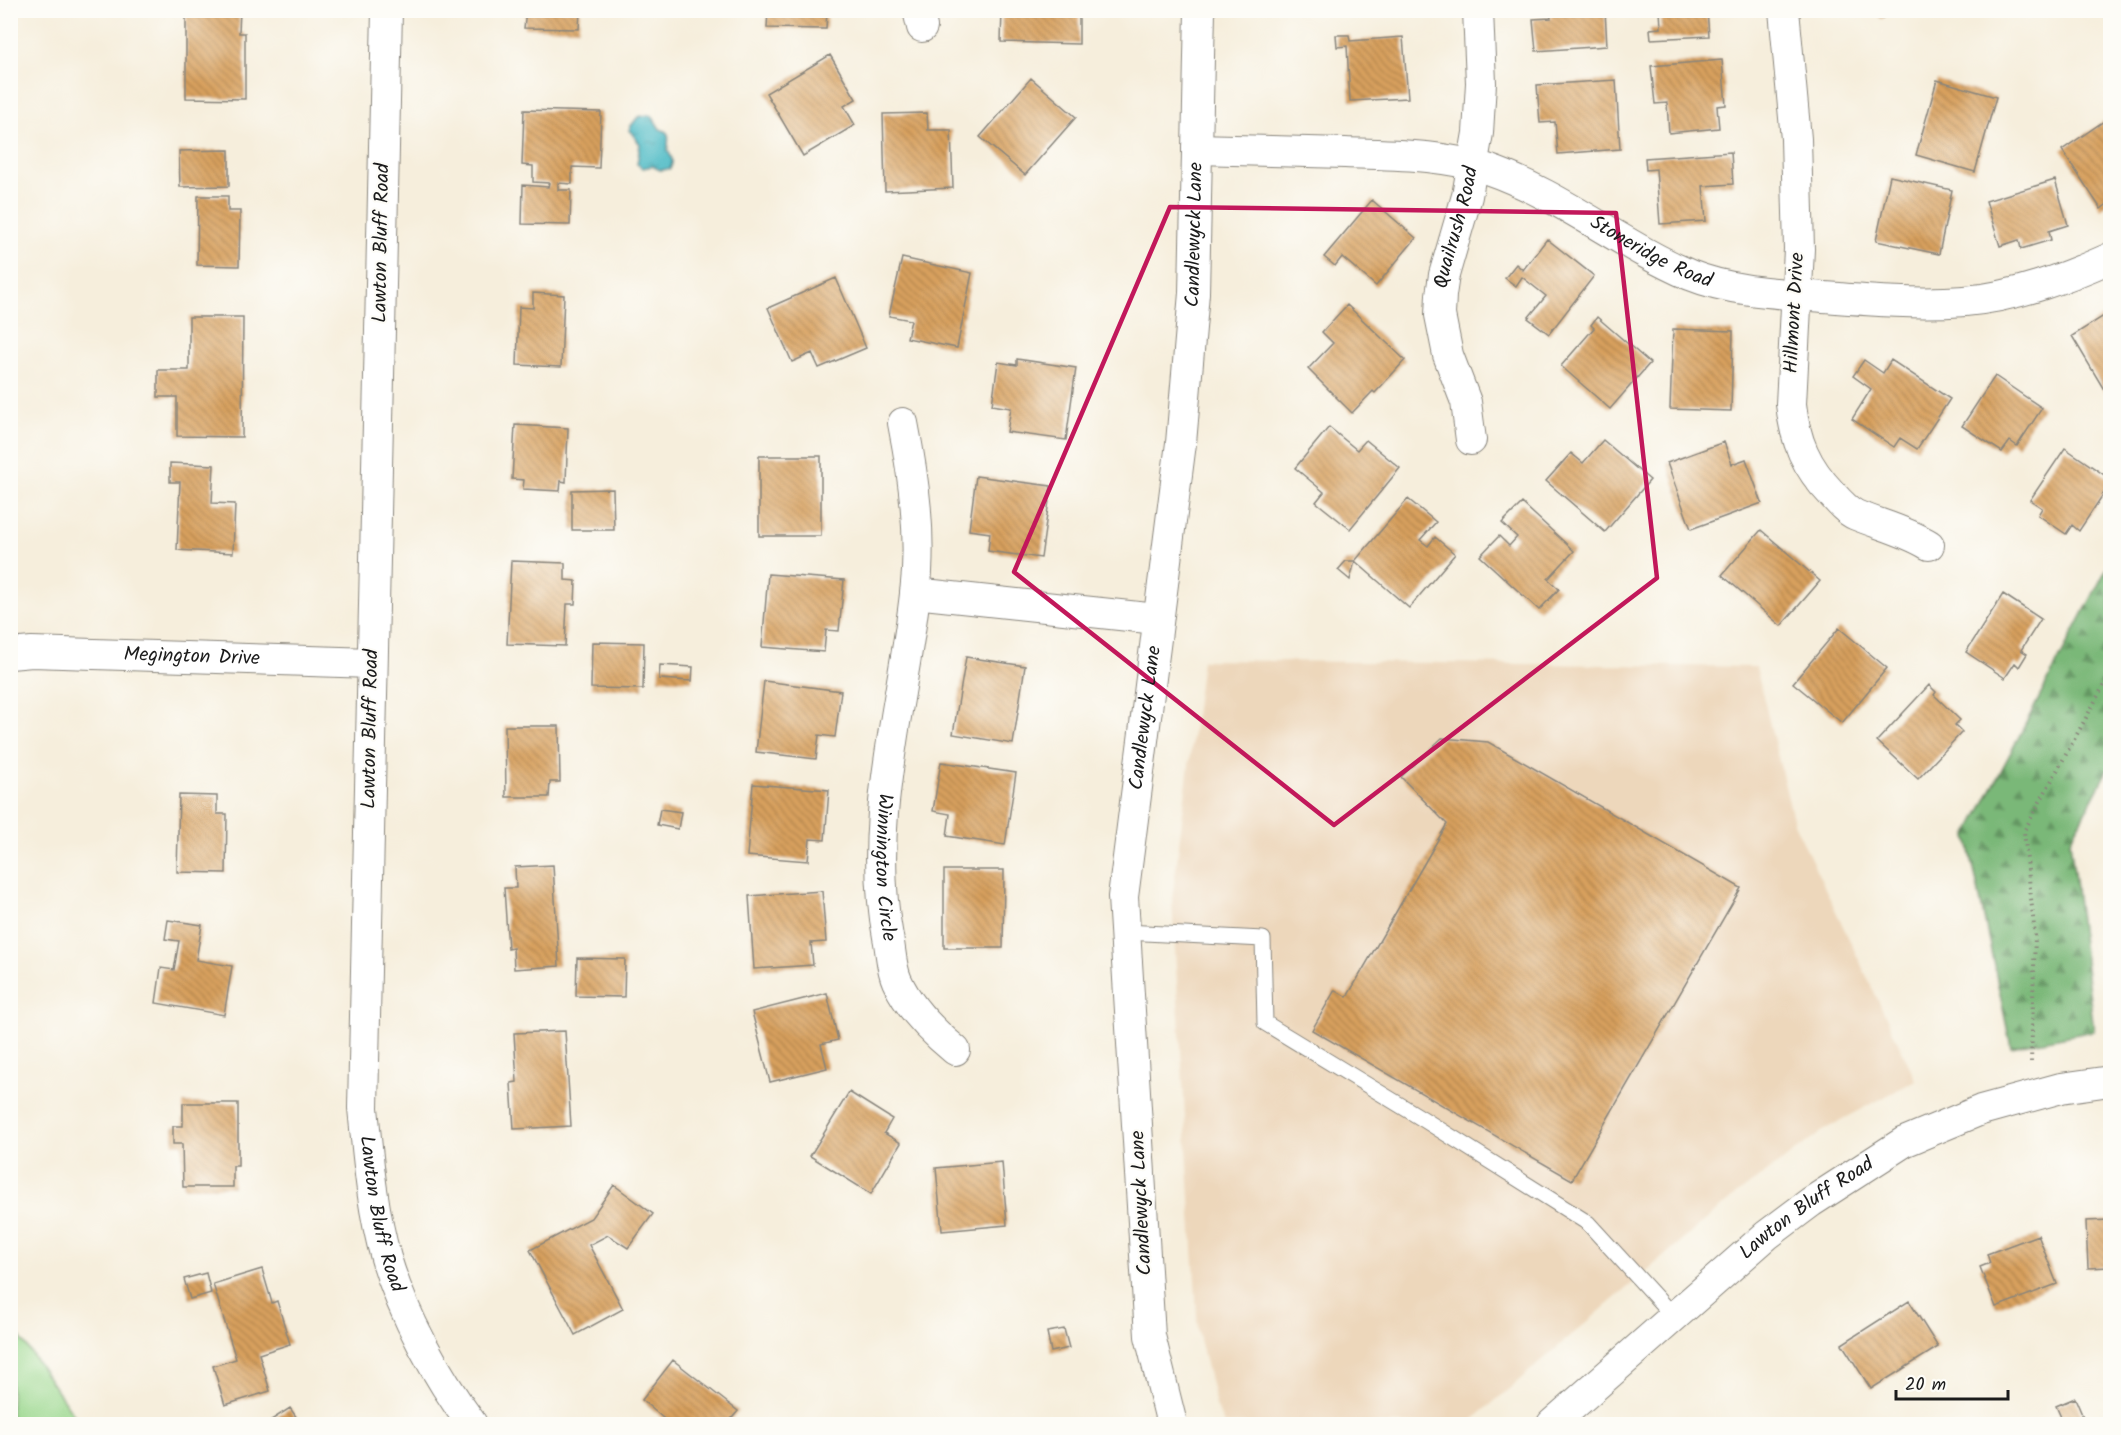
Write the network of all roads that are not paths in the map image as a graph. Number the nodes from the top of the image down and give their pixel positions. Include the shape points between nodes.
1 (387, 10) edge
2 (1200, 10) edge
3 (1478, 10) edge
4 (1785, 10) edge
5 (1197, 149) junction
6 (1472, 165) junction
7 (2110, 258) edge
8 (1796, 295) junction
9 (903, 423) dead end
10 (1471, 440) dead end
11 (1929, 545) dead end
12 (915, 593) junction
13 (1158, 619) junction
14 (10, 654) edge
15 (372, 663) junction
16 (1125, 932) junction
17 (955, 1050) dead end
18 (2110, 1081) edge
19 (1674, 1317) junction
20 (472, 1425) edge
21 (1172, 1425) edge
22 (1552, 1425) edge

1 - 15 street, Lawton Bluff Road
2 - 5 street, Candlewyck Lane
3 - 6 street, Quailrush Road via 1481,83
4 - 8 street, Hillmont Drive via 1796,139
5 - 6 street, Stoneridge Road via 1425,156
5 - 13 street, Candlewyck Lane via 1194,293 1181,443
6 - 8 street, Stoneridge Road via 1542,192 1640,251 1692,276 1749,290
6 - 10 street, Quailrush Road via 1444,275 1440,315 1448,356 1466,402
7 - 8 street, Stoneridge Road via 2067,278 1966,301 1898,303
8 - 11 street, Hillmont Drive via 1791,404 1805,460 1841,505 1854,514 1913,535
9 - 12 street, Winnington Circle via 917,525
12 - 13 street
12 - 17 street, Winnington Circle via 887,765 880,840 884,916 896,979 911,1006
13 - 16 street, Candlewyck Lane via 1123,897
14 - 15 street, Megington Drive
15 - 20 street, Lawton Bluff Road via 363,1108 370,1185 386,1257 399,1294 433,1366
16 - 19 lane via 1263,939 1265,1023 1588,1223
16 - 21 street, Candlewyck Lane via 1150,1336
18 - 19 street, Lawton Bluff Road via 2061,1088 1981,1110 1904,1142 1811,1202
19 - 22 street, Lawton Bluff Road

